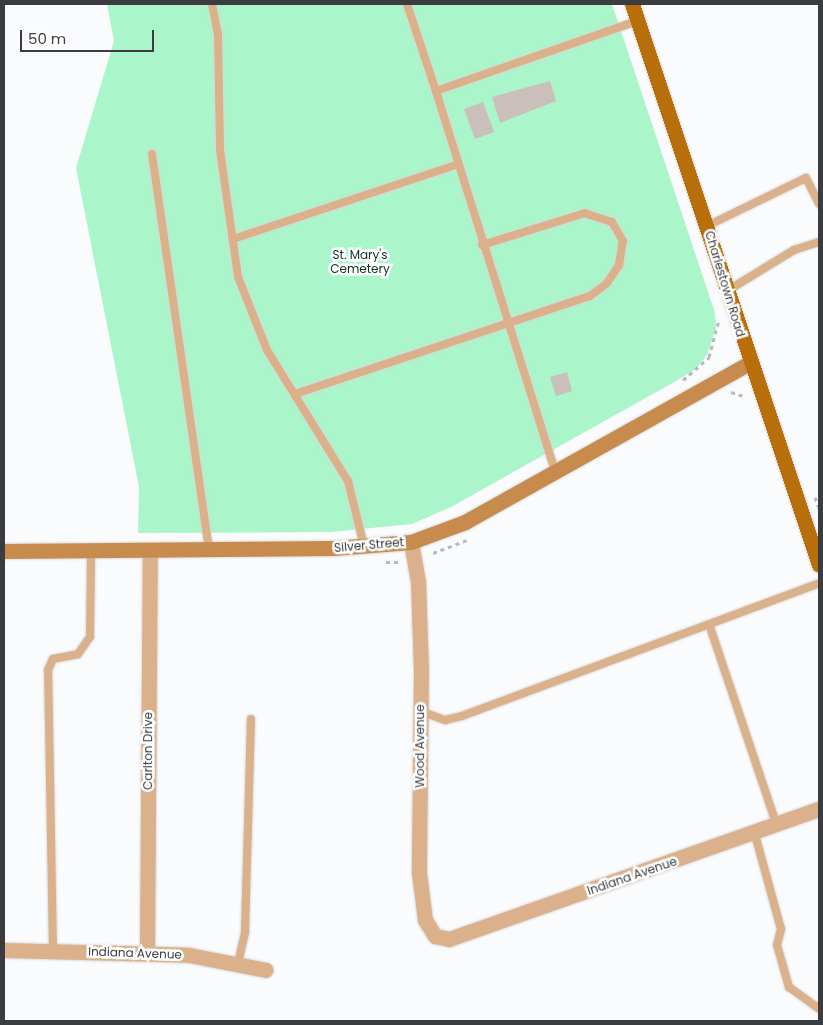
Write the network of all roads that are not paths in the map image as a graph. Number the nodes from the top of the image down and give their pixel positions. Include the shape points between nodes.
1 (212, 4) edge
2 (407, 4) edge
3 (632, 4) edge
4 (638, 21) junction
5 (436, 91) junction
6 (152, 154) dead end
7 (458, 164) junction
8 (819, 204) edge
9 (707, 226) junction
10 (233, 240) junction
11 (819, 242) edge
12 (482, 245) junction
13 (727, 291) junction
14 (506, 323) junction
15 (750, 362) junction
16 (295, 394) junction
17 (555, 471) junction
18 (411, 542) junction
19 (364, 548) junction
20 (91, 550) junction
21 (150, 550) junction
22 (209, 550) junction
23 (4, 551) edge
24 (819, 565) edge
25 (819, 584) edge
26 (710, 624) junction
27 (420, 711) junction
28 (252, 718) dead end
29 (819, 809) edge
30 (776, 823) junction
31 (754, 831) junction
32 (444, 939) joint
33 (4, 950) edge
34 (53, 951) junction
35 (147, 952) junction
36 (238, 963) junction
37 (266, 970) dead end
38 (819, 1009) edge

1 - 10 lane via 218,34 220,150
2 - 5 lane
3 - 4 main road, Charlestown Road
4 - 5 lane
4 - 9 main road, Charlestown Road
5 - 7 lane
6 - 22 lane
7 - 10 lane
7 - 12 lane
8 - 9 lane via 806,178
9 - 13 main road, Charlestown Road
10 - 16 lane via 238,277 250,316
11 - 13 lane via 794,250
12 - 14 lane
12 - 14 lane via 585,213 612,222 624,241 619,265 599,291
13 - 15 main road, Charlestown Road
14 - 16 lane
14 - 17 lane
15 - 17 main road, Silver Street
15 - 24 main road, Charlestown Road
16 - 19 lane via 348,481
17 - 18 main road, Silver Street via 465,522
18 - 19 main road, Silver Street
18 - 27 street, Wood Avenue via 418,581
19 - 22 main road, Silver Street
20 - 21 main road, Silver Street
20 - 23 main road, Silver Street
20 - 34 lane via 90,637 78,654 53,659 48,670
21 - 22 main road, Silver Street
21 - 35 street, Carlton Drive
25 - 26 lane
26 - 27 lane via 462,716 445,720
26 - 30 lane
27 - 32 street, Wood Avenue via 421,905 430,931
28 - 36 lane via 245,932
29 - 30 street, Indiana Avenue
30 - 31 street, Indiana Avenue
31 - 32 street, Indiana Avenue
31 - 38 lane via 781,929 777,945 789,987
33 - 34 street, Indiana Avenue
34 - 35 street, Indiana Avenue
35 - 36 street, Indiana Avenue
36 - 37 street, Indiana Avenue

